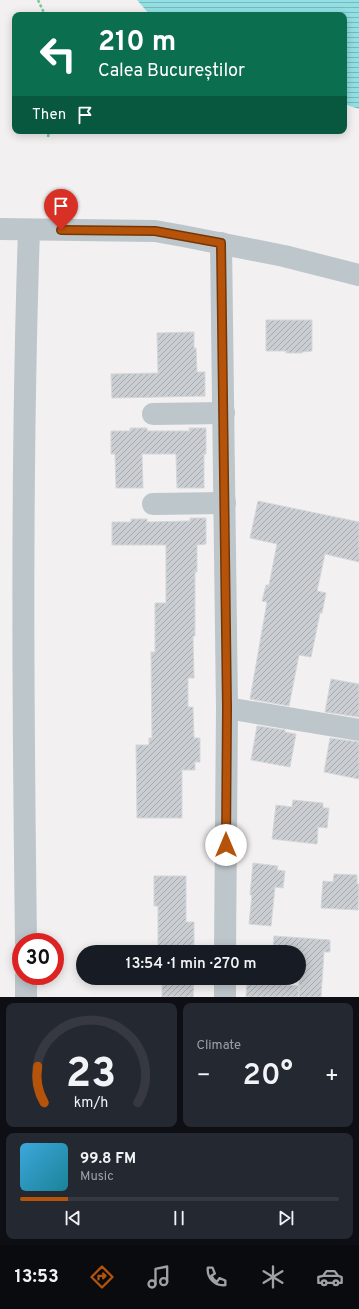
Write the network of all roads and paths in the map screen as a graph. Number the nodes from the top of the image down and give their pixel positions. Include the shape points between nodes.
1 (38, 0) edge
2 (44, 12) edge
3 (48, 134) edge
4 (48, 137) dead end
5 (0, 229) edge
6 (29, 230) junction
7 (221, 243) junction
8 (359, 275) edge
9 (224, 413) junction
10 (153, 414) dead end
11 (225, 503) junction
12 (153, 504) dead end
13 (227, 708) junction
14 (359, 730) edge
15 (26, 933) edge
16 (225, 945) edge
17 (26, 985) edge
18 (225, 985) edge
19 (26, 997) edge
20 (225, 997) edge

1 - 2 path
3 - 4 path
5 - 6 street
6 - 7 street via 155,231
6 - 15 street via 23,505
7 - 8 street
7 - 9 street
9 - 10 street
9 - 11 street
11 - 12 street
11 - 13 street
13 - 14 street
13 - 16 street
17 - 19 street
18 - 20 street

